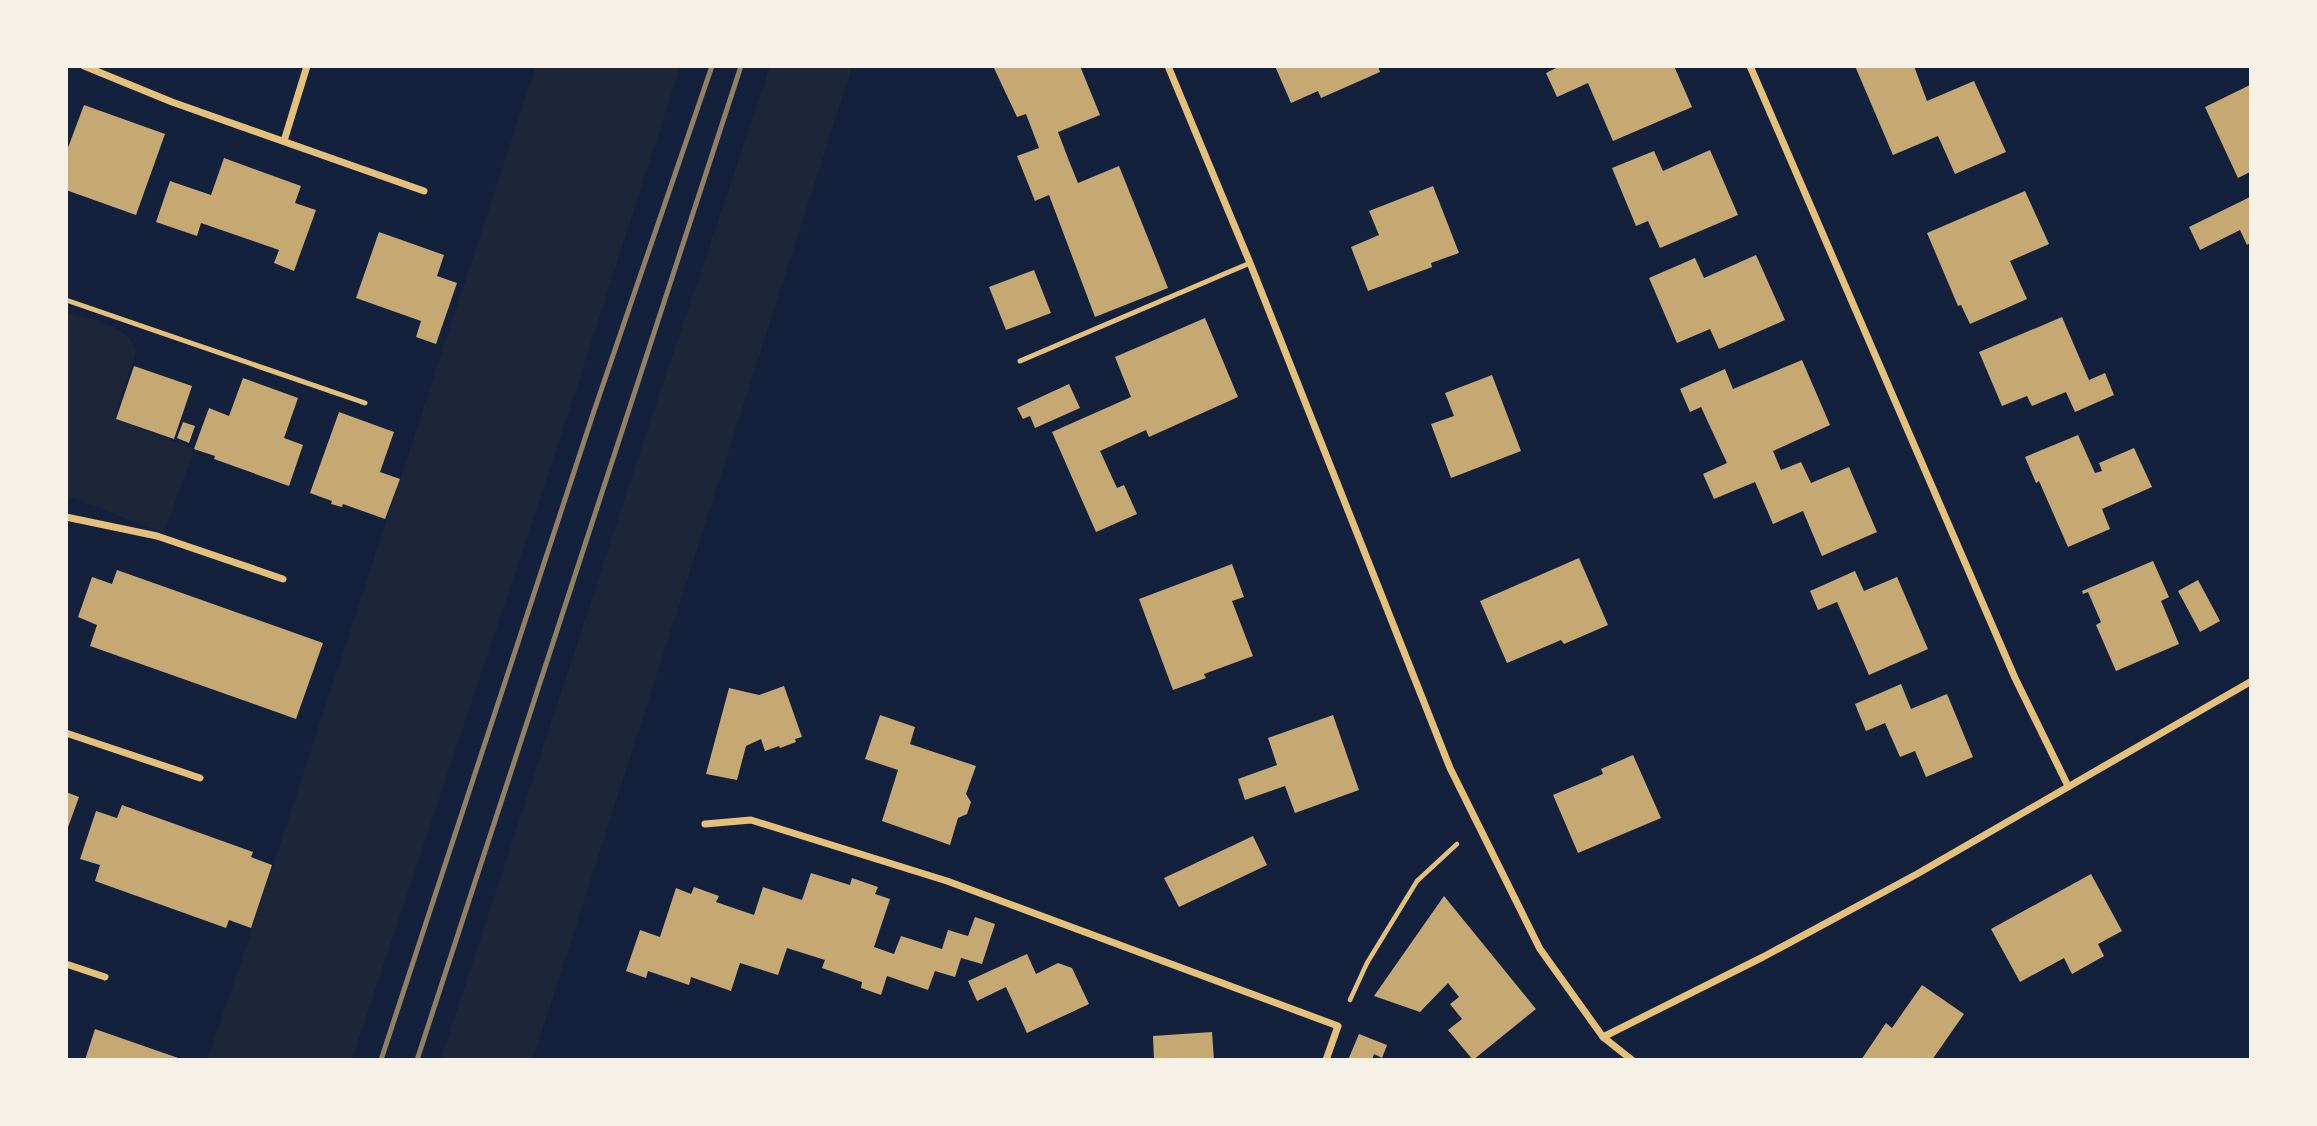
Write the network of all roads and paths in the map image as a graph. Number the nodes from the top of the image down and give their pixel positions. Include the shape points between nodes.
1 (84, 66) edge
2 (307, 66) edge
3 (1168, 66) edge
4 (1750, 66) edge
5 (284, 141) junction
6 (424, 191) dead end
7 (1250, 263) junction
8 (66, 300) edge
9 (1020, 361) dead end
10 (365, 403) dead end
11 (66, 517) edge
12 (283, 579) dead end
13 (2250, 682) edge
14 (66, 733) edge
15 (200, 778) dead end
16 (2068, 786) junction
17 (705, 824) dead end
18 (1478, 825) junction
19 (66, 964) edge
20 (105, 977) dead end
21 (1338, 1026) junction
22 (1603, 1037) junction
23 (1326, 1059) edge
24 (1632, 1059) edge

1 - 5 street
2 - 5 street
3 - 7 street
4 - 16 street via 2015,678
5 - 6 street
7 - 9 lane
7 - 18 street via 1450,768
8 - 10 lane
11 - 12 street via 157,536
13 - 16 street
14 - 15 street
16 - 22 street via 1799,938
17 - 21 street via 751,820 947,880
18 - 21 path via 1417,881 1367,963
18 - 22 street via 1539,949
19 - 20 street
21 - 23 street
22 - 24 street

